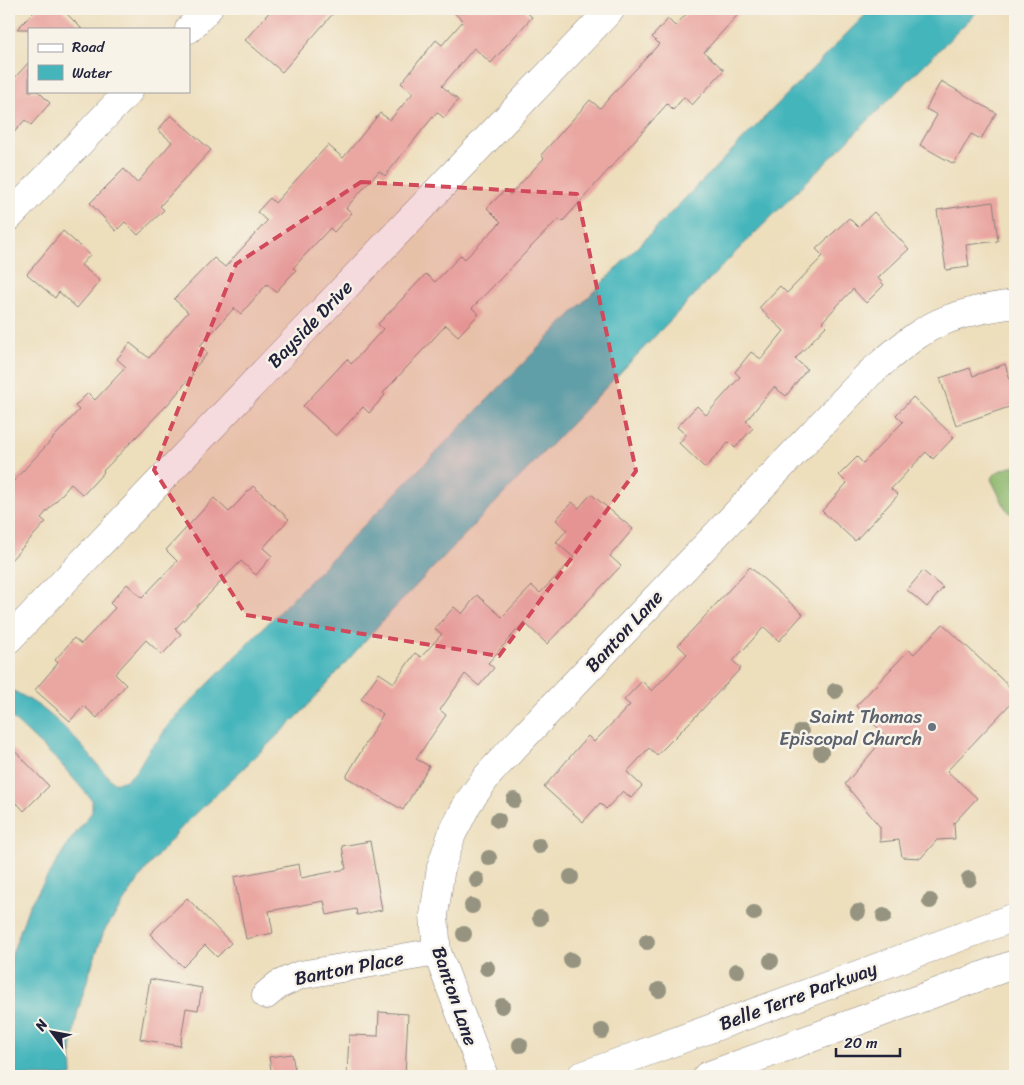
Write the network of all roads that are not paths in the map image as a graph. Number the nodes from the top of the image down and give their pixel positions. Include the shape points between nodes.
1 (208, 9) edge
2 (611, 9) edge
3 (190, 28) edge
4 (128, 92) edge
5 (9, 217) edge
6 (1015, 304) edge
7 (9, 639) edge
8 (1015, 918) edge
9 (437, 952) junction
10 (1015, 964) edge
11 (836, 982) junction
12 (266, 995) dead end
13 (852, 1023) junction
14 (484, 1076) edge
15 (581, 1076) edge
16 (707, 1076) edge

1 - 3 street
2 - 7 street, Bayside Drive
4 - 5 street
6 - 9 street, Banton Lane via 990,307 944,321 920,333 870,373 494,768 468,803 446,849 435,900
8 - 11 street, Belle Terre Parkway
9 - 12 street, Banton Place via 300,975 278,985
9 - 14 street, Banton Lane
10 - 13 street
11 - 13 street
11 - 15 street, Belle Terre Parkway
13 - 16 street

